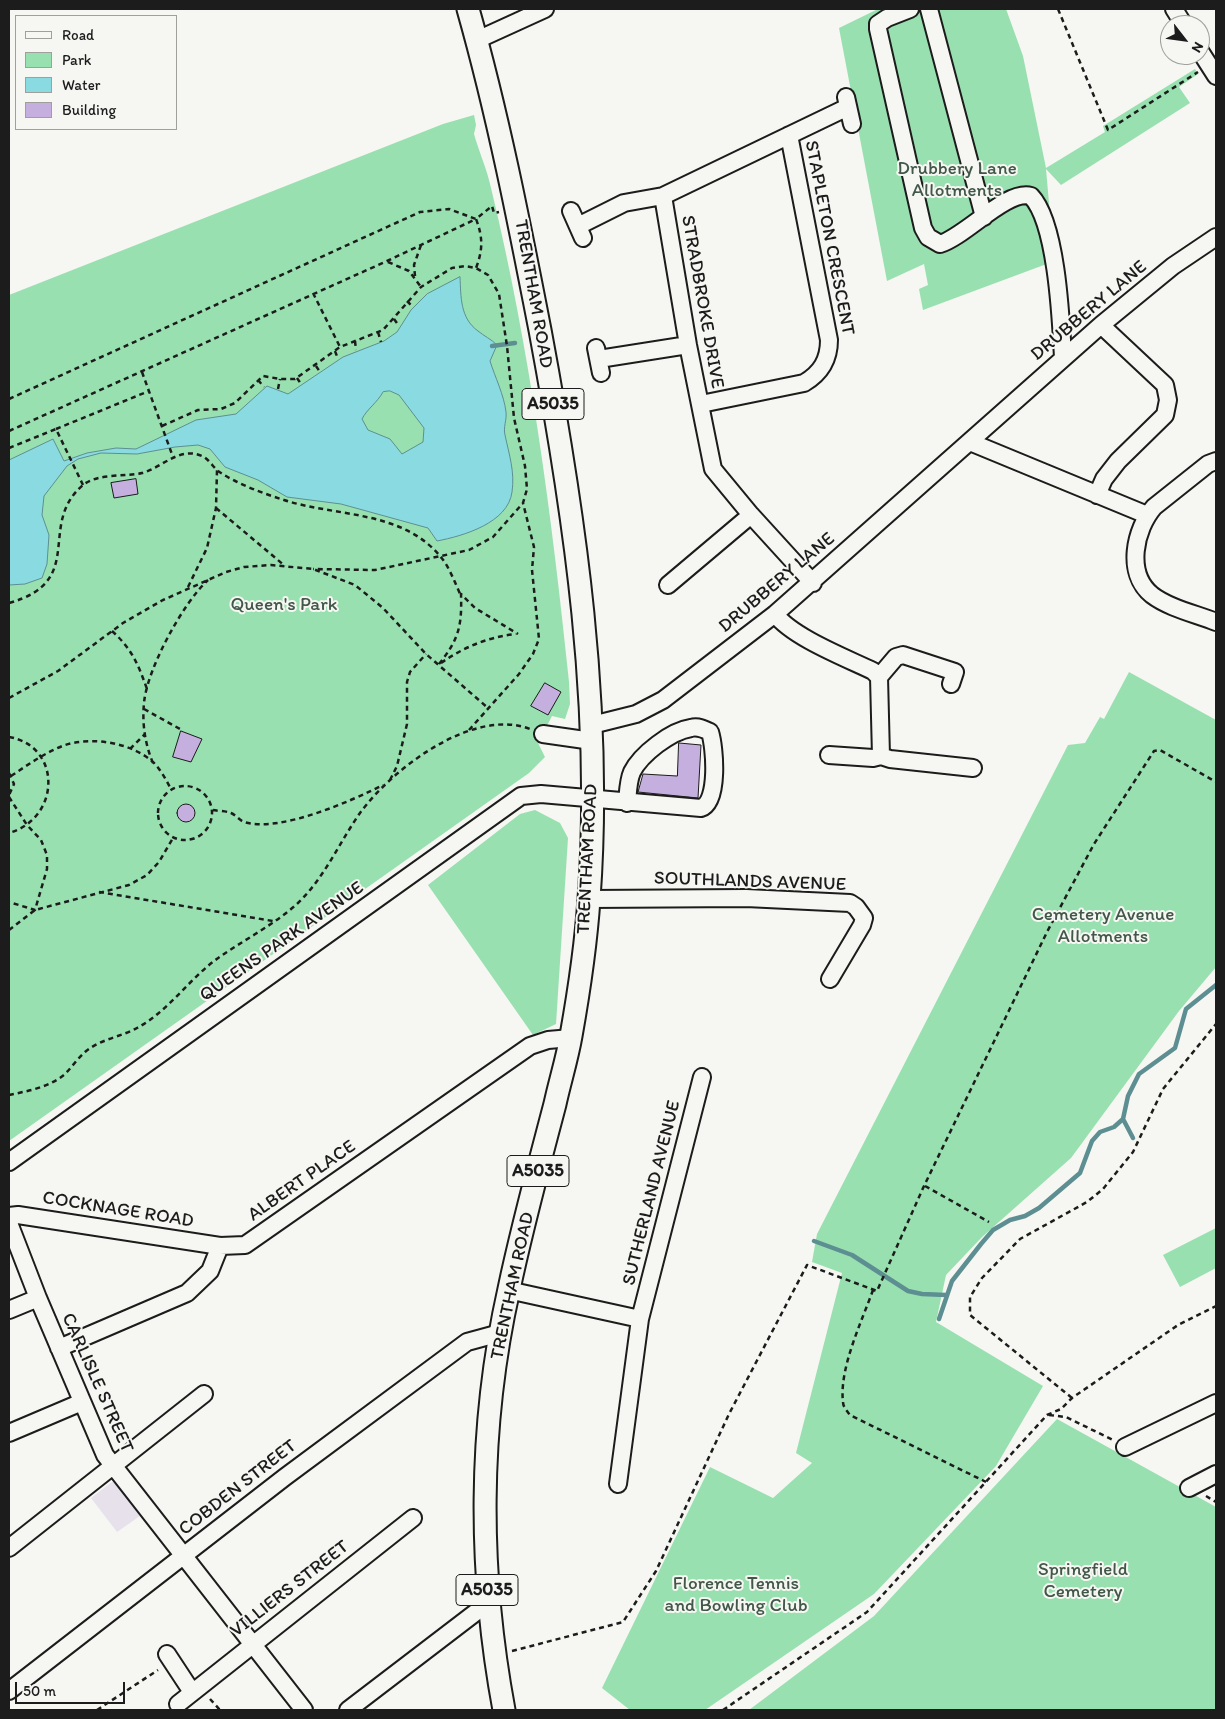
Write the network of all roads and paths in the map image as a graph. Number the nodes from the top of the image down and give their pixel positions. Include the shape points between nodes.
1 (468, 9) edge
2 (546, 9) edge
3 (910, 9) edge
4 (929, 9) edge
5 (1058, 9) edge
6 (477, 40) junction
7 (1206, 65) edge
8 (852, 124) dead end
9 (789, 135) junction
10 (663, 196) junction
11 (494, 213) dead end
12 (984, 216) junction
13 (476, 219) junction
14 (577, 225) dead end
15 (1216, 237) edge
16 (422, 245) junction
17 (386, 261) junction
18 (476, 268) junction
19 (415, 277) junction
20 (422, 287) junction
21 (313, 293) junction
22 (407, 301) junction
23 (412, 306) dead end
24 (394, 319) junction
25 (1101, 325) junction
26 (399, 326) dead end
27 (378, 332) junction
28 (355, 341) junction
29 (381, 342) dead end
30 (688, 345) junction
31 (340, 347) junction
32 (356, 350) dead end
33 (335, 351) junction
34 (338, 358) dead end
35 (1063, 358) junction
36 (599, 360) dead end
37 (316, 366) junction
38 (142, 372) junction
39 (320, 372) dead end
40 (297, 378) junction
41 (280, 379) junction
42 (258, 380) junction
43 (301, 384) dead end
44 (264, 387) dead end
45 (278, 389) dead end
46 (149, 391) junction
47 (9, 399) edge
48 (701, 404) junction
49 (162, 426) junction
50 (56, 429) junction
51 (9, 431) edge
52 (970, 442) junction
53 (9, 448) edge
54 (173, 457) junction
55 (1216, 460) edge
56 (217, 470) junction
57 (83, 485) junction
58 (1097, 495) junction
59 (523, 503) junction
60 (216, 508) junction
61 (751, 515) junction
62 (1146, 515) junction
63 (442, 557) junction
64 (285, 566) junction
65 (313, 569) junction
66 (211, 578) junction
67 (813, 582) junction
68 (667, 584) dead end
69 (188, 588) junction
70 (461, 596) junction
71 (9, 603) edge
72 (775, 614) junction
73 (1216, 622) edge
74 (112, 631) junction
75 (426, 654) junction
76 (439, 664) junction
77 (879, 676) junction
78 (951, 684) dead end
79 (147, 690) junction
80 (9, 698) edge
81 (488, 708) junction
82 (144, 709) junction
83 (180, 729) dead end
84 (469, 730) junction
85 (592, 733) junction
86 (145, 734) junction
87 (543, 734) joint
88 (9, 737) edge
89 (130, 749) junction
90 (829, 755) dead end
91 (40, 756) junction
92 (881, 756) junction
93 (154, 763) junction
94 (973, 768) dead end
95 (10, 774) edge
96 (389, 781) junction
97 (1216, 782) edge
98 (384, 784) junction
99 (171, 789) junction
100 (9, 796) edge
101 (592, 799) junction
102 (627, 803) junction
103 (213, 810) junction
104 (28, 825) junction
105 (9, 832) edge
106 (173, 838) junction
107 (98, 892) junction
108 (589, 898) junction
109 (9, 902) edge
110 (35, 910) junction
111 (273, 921) junction
112 (9, 930) edge
113 (830, 979) dead end
114 (1216, 1024) edge
115 (571, 1038) junction
116 (702, 1077) dead end
117 (9, 1095) edge
118 (9, 1162) edge
119 (924, 1186) junction
120 (9, 1216) edge
121 (989, 1222) dead end
122 (9, 1223) edge
123 (220, 1246) junction
124 (508, 1290) junction
125 (874, 1290) junction
126 (38, 1298) junction
127 (1216, 1306) edge
128 (9, 1310) edge
129 (640, 1319) junction
130 (500, 1333) junction
131 (59, 1348) junction
132 (204, 1394) dead end
133 (1072, 1398) junction
134 (82, 1402) junction
135 (1216, 1403) edge
136 (1047, 1415) junction
137 (9, 1433) edge
138 (1125, 1447) joint
139 (112, 1466) junction
140 (1216, 1474) edge
141 (986, 1482) junction
142 (618, 1484) dead end
143 (1189, 1488) dead end
144 (412, 1518) dead end
145 (9, 1548) edge
146 (184, 1556) junction
147 (488, 1602) junction
148 (253, 1643) junction
149 (494, 1655) junction
150 (169, 1658) joint
151 (188, 1686) junction
152 (9, 1690) edge
153 (178, 1704) dead end
154 (97, 1710) edge
155 (304, 1710) edge
156 (348, 1710) edge
157 (504, 1710) edge
158 (723, 1710) edge

1 - 6 main road, TRENTHAM ROAD / A5035
2 - 6 street
3 - 12 street via 882,21 878,29 923,228 928,237 940,244
4 - 12 street
5 - 7 path via 1108,130
6 - 85 main road, TRENTHAM ROAD / A5035 via 517,208 559,434 584,629
8 - 9 street, STRADBROKE DRIVE via 847,101
9 - 10 street, STRADBROKE DRIVE
9 - 48 street, STAPLETON CRESCENT via 829,340 827,359 814,378 804,383
10 - 14 street via 624,203
10 - 30 street, STRADBROKE DRIVE
11 - 13 path via 492,206
12 - 35 street via 1023,194 1034,200 1044,217 1060,288
13 - 16 path
13 - 18 path via 482,235 482,253
13 - 47 path via 449,209 420,212
15 - 25 street, DRUBBERY LANE via 1173,266
16 - 17 path
16 - 19 path via 414,265
17 - 19 path
17 - 21 path
18 - 20 path via 452,268
18 - 59 path via 488,275 499,294 514,418 525,466 527,488
19 - 20 path
20 - 22 path
21 - 31 path
21 - 38 path
22 - 23 path
22 - 24 path
24 - 26 path
24 - 27 path
25 - 35 street, DRUBBERY LANE
25 - 58 street via 1165,385 1168,409 1123,465 1104,479
27 - 28 path
27 - 29 path
28 - 31 path
28 - 32 path
30 - 36 street
30 - 48 street, STRADBROKE DRIVE
31 - 33 path
33 - 34 path
33 - 37 path
35 - 52 street, DRUBBERY LANE
37 - 39 path
37 - 40 path
38 - 46 path
38 - 51 path
40 - 41 path
40 - 43 path
41 - 42 path via 263,376
41 - 45 path
42 - 44 path
42 - 49 path via 236,403 221,410 198,410
46 - 49 path
46 - 50 path
48 - 61 street, STRADBROKE DRIVE via 714,469
49 - 54 path
50 - 53 path
50 - 57 path
52 - 58 street
52 - 67 street, DRUBBERY LANE
54 - 56 path via 179,454 202,456
54 - 57 path via 144,472 98,479
55 - 62 street
56 - 60 path
56 - 63 path via 283,500 334,509 406,528
57 - 71 path via 60,527 55,569 50,578 37,592
58 - 62 street
59 - 63 path via 505,526 483,544
59 - 81 path via 534,547 532,570 540,639 519,674
60 - 64 path
60 - 69 path via 207,548
61 - 67 street, STRADBROKE DRIVE
61 - 68 street
62 - 73 street via 1138,534 1136,552 1137,569 1143,584 1162,601
63 - 65 path via 375,570
63 - 70 path
64 - 65 path
64 - 66 path via 244,567
65 - 75 path via 355,586 383,608
66 - 69 path
66 - 79 path via 191,599 164,645
67 - 72 street, DRUBBERY LANE
69 - 74 path
70 - 76 path via 460,629 453,646
70 - 76 path via 518,634 499,636 463,648
72 - 77 street via 796,633
72 - 85 street, DRUBBERY LANE via 663,700
74 - 79 path via 127,644
74 - 80 path via 58,671
75 - 76 path
75 - 96 path via 410,672 407,682 407,724 397,766
76 - 81 path
77 - 78 street via 896,657 903,655 954,672
77 - 92 street
79 - 82 path
81 - 84 path
82 - 83 path
82 - 86 path
84 - 87 path via 499,724
84 - 96 path via 412,762
85 - 87 street
85 - 101 main road, TRENTHAM ROAD / A5035
86 - 89 path
86 - 93 path via 146,746
88 - 91 path via 30,745
89 - 91 path via 84,741
89 - 93 path
90 - 92 street
91 - 95 path
91 - 104 path via 47,770 48,793 39,815
92 - 94 street
93 - 99 path
95 - 100 path via 14,784
96 - 98 path
97 - 119 path via 1160,750 1154,751 1094,844 1051,923
98 - 103 path via 324,811 288,820 243,822 232,814
98 - 111 path via 360,813 320,878 298,903
99 - 103 path via 180,786 198,788 210,801
99 - 106 path via 164,795 157,814 165,832
100 - 104 path
101 - 102 street, QUEENS PARK AVENUE
101 - 108 main road, TRENTHAM ROAD / A5035
101 - 118 street, QUEENS PARK AVENUE via 541,794 521,796
102 - 102 street, QUEENS PARK AVENUE via 632,772 652,750 674,734 692,727 710,732 715,757 711,801 706,807
103 - 106 path via 204,833 190,840
104 - 105 path
104 - 110 path via 41,840 47,855 47,869
106 - 107 path via 147,876 129,885
107 - 110 path
107 - 111 path
108 - 113 street, SOUTHLANDS AVENUE via 746,898 850,903 864,918
108 - 115 main road, TRENTHAM ROAD / A5035
109 - 110 path
110 - 112 path
111 - 117 path via 196,975 161,1011 137,1028 86,1051 64,1074 44,1086
114 - 133 path via 1163,1089 1133,1152 1103,1189 1087,1202 1020,1239 982,1278 970,1297 970,1315
115 - 123 street, ALBERT PLACE via 530,1046 250,1242
115 - 124 main road, TRENTHAM ROAD / A5035
116 - 129 street, SUTHERLAND AVENUE
119 - 121 path
119 - 125 path via 877,1291
120 - 123 street, COCKNAGE ROAD
122 - 126 street, CARLISLE STREET
123 - 131 street via 210,1271 187,1293
124 - 129 street
124 - 130 main road, TRENTHAM ROAD / A5035
125 - 141 path via 844,1379 845,1408 850,1415
125 - 149 path via 807,1265 729,1414 656,1571 623,1622
126 - 128 street
126 - 131 street, CARLISLE STREET
127 - 133 path via 1178,1324
129 - 142 street, SUTHERLAND AVENUE
130 - 146 street, COBDEN STREET via 466,1342
130 - 147 main road, TRENTHAM ROAD / A5035 via 488,1429 484,1544
131 - 134 street, CARLISLE STREET
132 - 139 street
133 - 136 path via 1061,1409
134 - 137 street
134 - 139 street, CARLISLE STREET
135 - 138 street
136 - 138 path via 1066,1417
136 - 141 path
139 - 145 street
139 - 146 street, CARLISLE STREET
140 - 143 street
141 - 158 path via 867,1612
144 - 148 street, VILLIERS STREET
146 - 148 street, CARLISLE STREET
146 - 152 street, COBDEN STREET
147 - 149 main road, TRENTHAM ROAD / A5035
147 - 156 street
148 - 151 street, VILLIERS STREET
148 - 155 street, CARLISLE STREET
149 - 157 main road, TRENTHAM ROAD / A5035
150 - 151 street
150 - 154 path
151 - 153 street, VILLIERS STREET

